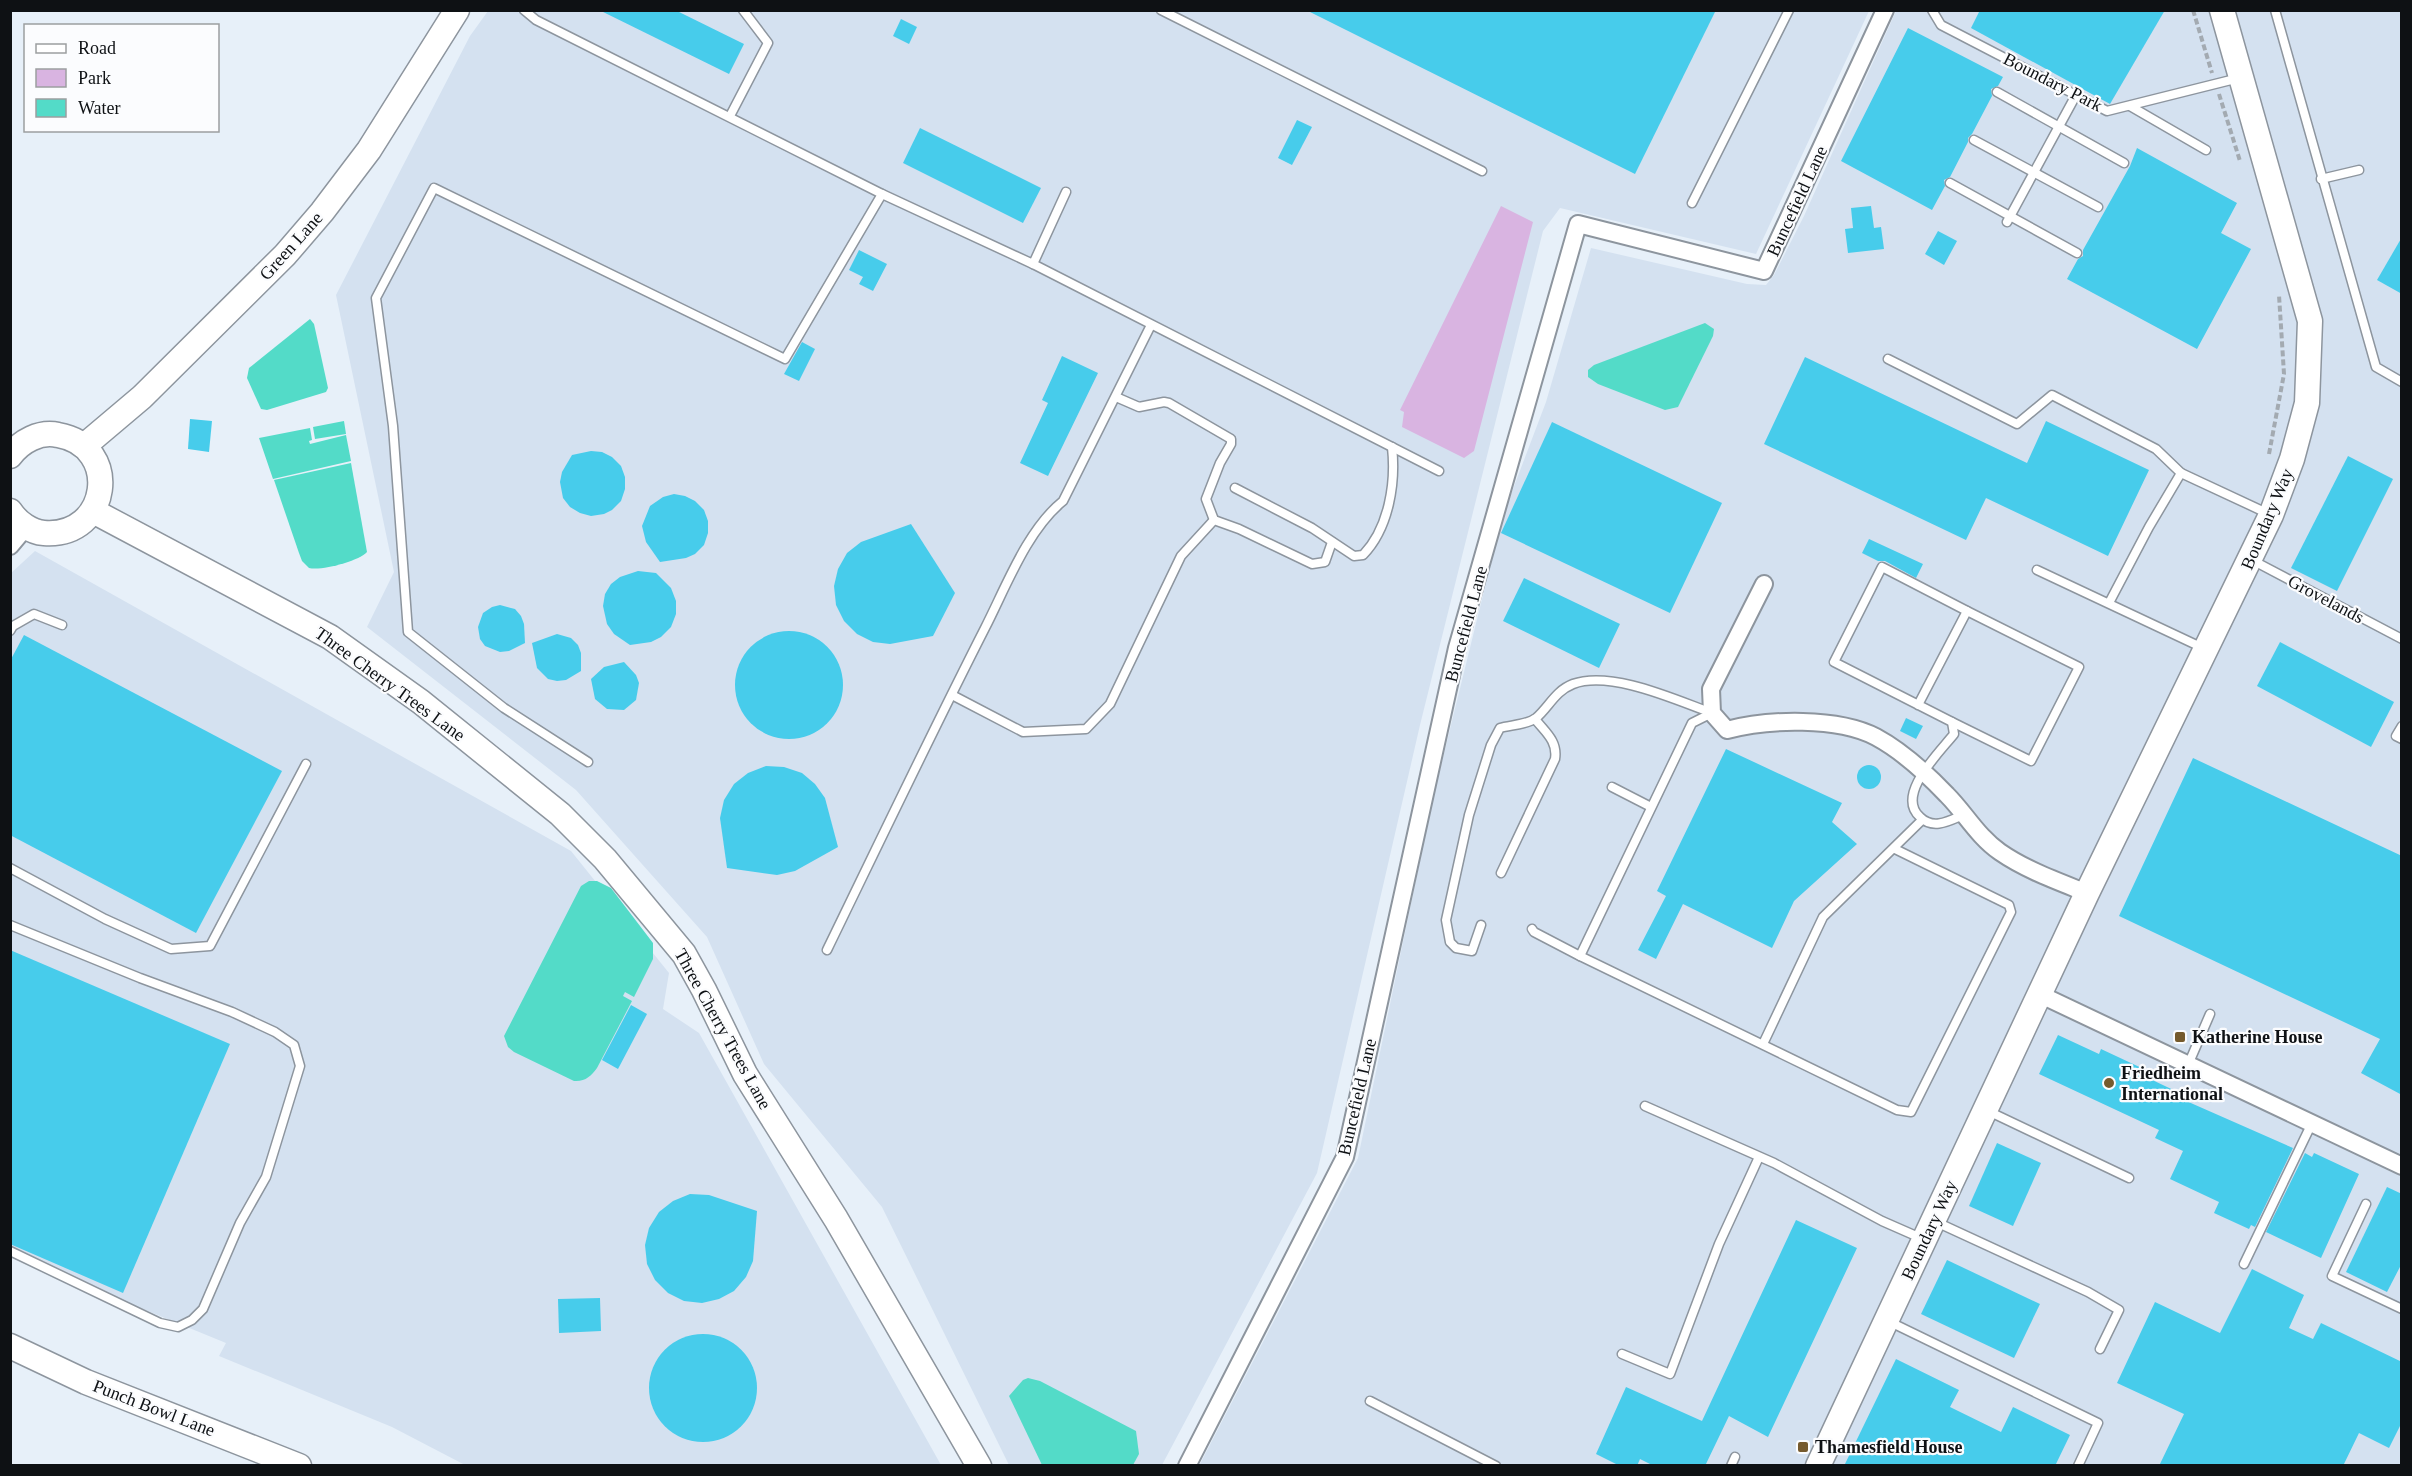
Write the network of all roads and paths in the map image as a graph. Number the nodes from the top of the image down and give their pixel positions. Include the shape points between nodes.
1 (457, 10) edge
2 (524, 10) edge
3 (743, 10) edge
4 (1161, 10) edge
5 (1789, 10) edge
6 (1886, 10) edge
7 (1932, 10) edge
8 (2193, 10) edge
9 (2222, 10) edge
10 (2275, 10) edge
11 (2240, 78) junction
12 (2216, 84) junction
13 (1997, 92) dead end
14 (2076, 95) junction
15 (2130, 106) junction
16 (730, 116) junction
17 (2059, 126) junction
18 (1974, 140) dead end
19 (2206, 150) dead end
20 (2124, 163) dead end
21 (2359, 170) dead end
22 (1482, 171) dead end
23 (2244, 171) dead end
24 (2034, 173) junction
25 (2321, 179) junction
26 (1950, 183) dead end
27 (1066, 192) dead end
28 (882, 194) junction
29 (1692, 203) dead end
30 (2098, 207) dead end
31 (2009, 219) junction
32 (2077, 253) dead end
33 (1033, 264) junction
34 (2279, 292) dead end
35 (1151, 325) junction
36 (1888, 359) dead end
37 (2402, 382) edge
38 (1116, 398) junction
39 (84, 446) junction
40 (1392, 447) junction
41 (10, 456) edge
42 (2267, 464) dead end
43 (1439, 471) dead end
44 (2181, 473) junction
45 (1235, 488) dead end
46 (93, 512) junction
47 (2271, 515) junction
48 (18, 519) edge
49 (1214, 520) junction
50 (1332, 542) junction
51 (10, 546) edge
52 (2250, 559) junction
53 (2037, 570) dead end
54 (1764, 584) dead end
55 (2109, 603) junction
56 (1967, 610) junction
57 (63, 626) dead end
58 (10, 631) edge
59 (2402, 639) edge
60 (2206, 650) junction
61 (952, 695) junction
62 (1918, 705) junction
63 (1713, 713) junction
64 (1535, 719) junction
65 (1952, 722) junction
66 (2402, 726) edge
67 (2402, 739) edge
68 (588, 762) dead end
69 (306, 764) dead end
70 (1924, 772) junction
71 (1612, 787) dead end
72 (1651, 807) junction
73 (1963, 815) junction
74 (1922, 820) junction
75 (1895, 849) junction
76 (10, 868) edge
77 (1501, 873) dead end
78 (2087, 893) junction
79 (10, 925) edge
80 (1481, 925) dead end
81 (1533, 929) dead end
82 (827, 950) dead end
83 (1580, 956) junction
84 (2039, 994) junction
85 (2210, 1014) dead end
86 (1763, 1044) junction
87 (2188, 1065) junction
88 (1645, 1106) dead end
89 (1985, 1109) junction
90 (2312, 1123) junction
91 (1759, 1157) junction
92 (2402, 1166) edge
93 (2129, 1178) dead end
94 (2366, 1204) dead end
95 (1930, 1230) junction
96 (10, 1251) edge
97 (2244, 1264) dead end
98 (2402, 1309) edge
99 (1887, 1321) junction
100 (10, 1346) edge
101 (2100, 1349) dead end
102 (1622, 1354) dead end
103 (1370, 1401) dead end
104 (299, 1466) edge
105 (979, 1466) edge
106 (1187, 1466) edge
107 (1496, 1466) edge
108 (1818, 1466) edge
109 (2078, 1466) edge

1 - 39 street, Green Lane via 369,150 322,212 285,255 142,397
2 - 16 lane via 536,20
3 - 16 lane via 768,43
4 - 22 lane
5 - 29 lane
6 - 106 street, Buncefield Lane via 1764,271 1578,224 1458,648 1345,1157
7 - 14 lane, Boundary Park via 1941,25
8 - 12 path
9 - 11 street, Boundary Way
10 - 25 lane
11 - 12 lane, Boundary Park
11 - 47 street, Boundary Way via 2310,321 2307,403
12 - 15 lane, Boundary Park
12 - 23 path
13 - 17 lane
14 - 15 lane, Boundary Park via 2107,111
14 - 17 lane
15 - 19 lane
16 - 28 lane
17 - 20 lane
17 - 24 lane
18 - 24 lane
21 - 25 lane
24 - 30 lane
24 - 31 lane
25 - 37 lane via 2376,367
26 - 31 lane
27 - 33 lane
28 - 33 lane
28 - 68 lane via 785,359 434,188 376,298 393,426 408,632 504,708
31 - 32 lane
33 - 35 lane
34 - 42 path via 2284,374
35 - 38 lane
35 - 40 lane
36 - 44 lane via 2017,424 2052,395 2156,449
38 - 49 lane via 1139,407 1169,403 1231,439 1206,499
38 - 61 lane via 1063,501 1048,513 1025,551
39 - 41 street via 56,434 41,435 27,440
39 - 46 street via 93,456 101,484
40 - 43 lane
40 - 50 lane via 1393,493 1370,547 1363,555 1354,556
44 - 47 lane
44 - 55 lane
45 - 50 lane
46 - 48 street via 70,530 55,533 40,532
46 - 105 street, Three Cherry Trees Lane via 330,637 422,702 560,814 605,859 684,954 745,1074 836,1219
47 - 52 street, Boundary Way
48 - 51 street
49 - 50 lane via 1312,564 1325,562
49 - 61 lane via 1181,556 1110,704 1086,729 1023,732
52 - 59 lane, Grovelands
52 - 60 street, Boundary Way
53 - 55 lane
54 - 63 street via 1711,689
55 - 60 lane
56 - 62 lane
56 - 62 lane via 1882,567 1834,662
56 - 65 lane via 2079,667 2031,761
57 - 58 lane via 34,614
60 - 78 street, Boundary Way
61 - 82 lane
62 - 65 lane
63 - 64 lane via 1604,681 1574,684 1554,696
63 - 70 street via 1727,730 1748,724 1838,725 1875,736
63 - 72 lane via 1692,723
64 - 77 lane via 1554,741 1555,759
64 - 80 lane via 1500,728 1495,733 1469,815 1446,920 1450,942 1456,948 1472,951
65 - 70 lane via 1954,734
66 - 67 lane via 2396,736
69 - 76 lane via 210,945 171,949
70 - 73 street
70 - 74 lane via 1911,796 1913,810
71 - 72 lane
72 - 83 lane
73 - 74 lane via 1933,825
73 - 78 street via 1999,851
74 - 75 lane
75 - 86 lane via 1823,917
75 - 86 lane via 2009,905 2011,912 1911,1112 1897,1110
78 - 84 street, Boundary Way
79 - 96 lane via 275,1032 294,1046 300,1066 266,1177 240,1223 203,1309 192,1320 178,1328 160,1323
81 - 83 lane
83 - 86 lane
84 - 87 street
84 - 89 street, Boundary Way
85 - 87 lane
87 - 90 street
88 - 91 lane
89 - 93 lane
89 - 95 street, Boundary Way
90 - 92 street
90 - 97 lane
91 - 95 lane via 1882,1221
91 - 102 lane via 1719,1244 1671,1374
94 - 98 lane via 2332,1276
95 - 99 street, Boundary Way
95 - 101 lane via 2088,1292 2119,1310
99 - 108 street, Boundary Way
99 - 109 lane via 2098,1423
100 - 104 street, Punch Bowl Lane via 86,1382
103 - 107 lane

